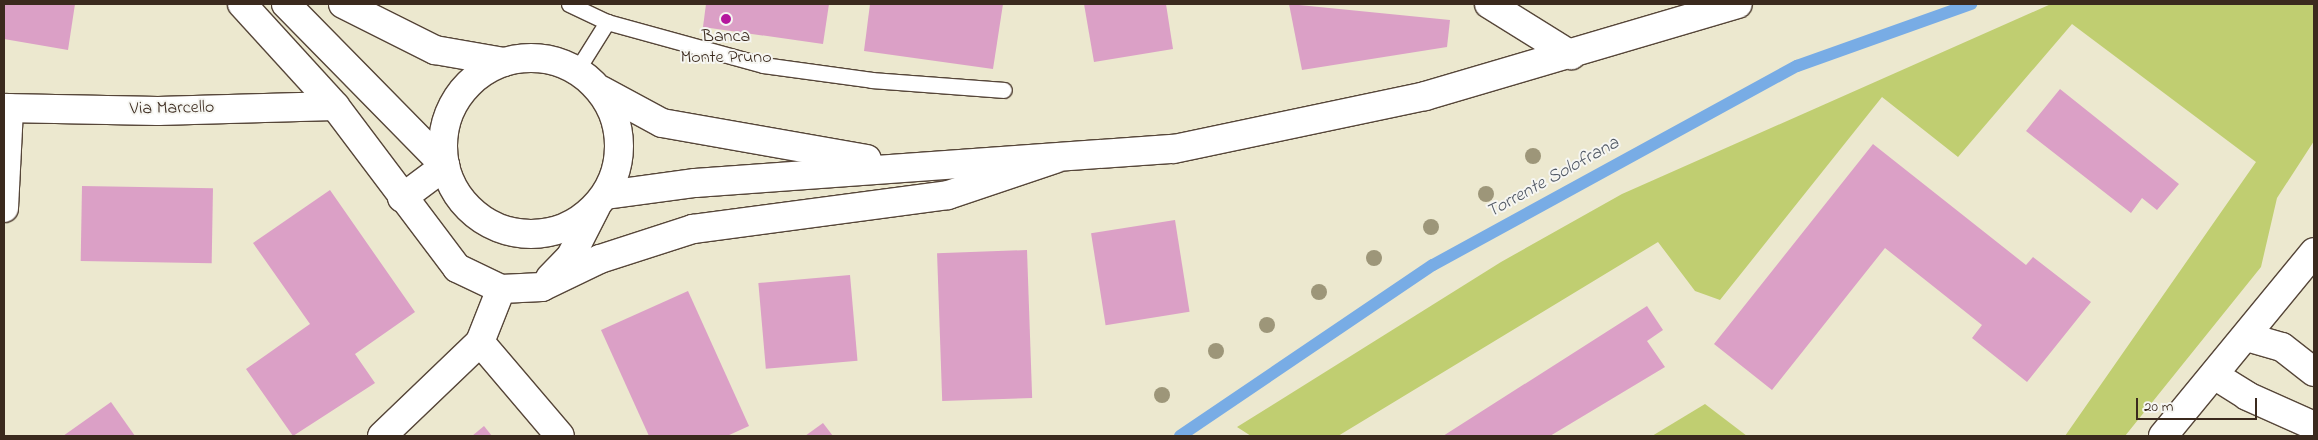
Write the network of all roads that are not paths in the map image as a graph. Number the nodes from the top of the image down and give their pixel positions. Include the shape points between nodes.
1 (242, 4) edge
2 (286, 4) edge
3 (343, 4) edge
4 (569, 4) edge
5 (1489, 4) edge
6 (1738, 4) edge
7 (607, 22) junction
8 (1571, 55) junction
9 (504, 62) junction
10 (577, 70) junction
11 (601, 90) junction
12 (1004, 90) dead end
13 (335, 106) junction
14 (6, 108) edge
15 (1056, 159) junction
16 (445, 166) junction
17 (910, 166) junction
18 (402, 198) junction
19 (601, 201) junction
20 (4, 208) edge
21 (2314, 252) edge
22 (542, 287) junction
23 (501, 289) junction
24 (2247, 337) junction
25 (480, 342) junction
26 (2314, 372) edge
27 (2214, 375) junction
28 (2314, 426) edge
29 (382, 436) edge
30 (560, 436) edge
31 (2163, 436) edge

1 - 13 main road
2 - 16 main road
3 - 9 main road via 435,50
4 - 7 lane
5 - 8 main road
6 - 8 main road
7 - 10 lane
7 - 12 lane via 763,65 872,80
8 - 15 main road via 1425,96 1174,149
9 - 10 main road via 534,58
9 - 16 main road via 480,74 453,104 443,140
10 - 11 main road
11 - 17 main road via 662,123
11 - 19 main road via 615,116 620,147 616,174
13 - 14 main road, Via Marcello via 158,110
13 - 18 main road
14 - 20 main road, Via Marcello
15 - 17 main road
15 - 22 main road via 1013,177 948,195 693,228 600,259
16 - 18 main road
16 - 19 main road via 468,208 507,232 561,230
17 - 19 main road via 695,183
18 - 23 main road via 457,268
19 - 22 main road via 571,256
21 - 24 main road
22 - 23 main road
23 - 25 main road
24 - 26 main road via 2282,347
24 - 27 main road
25 - 29 main road
25 - 30 main road
27 - 28 main road via 2247,396
27 - 31 main road

